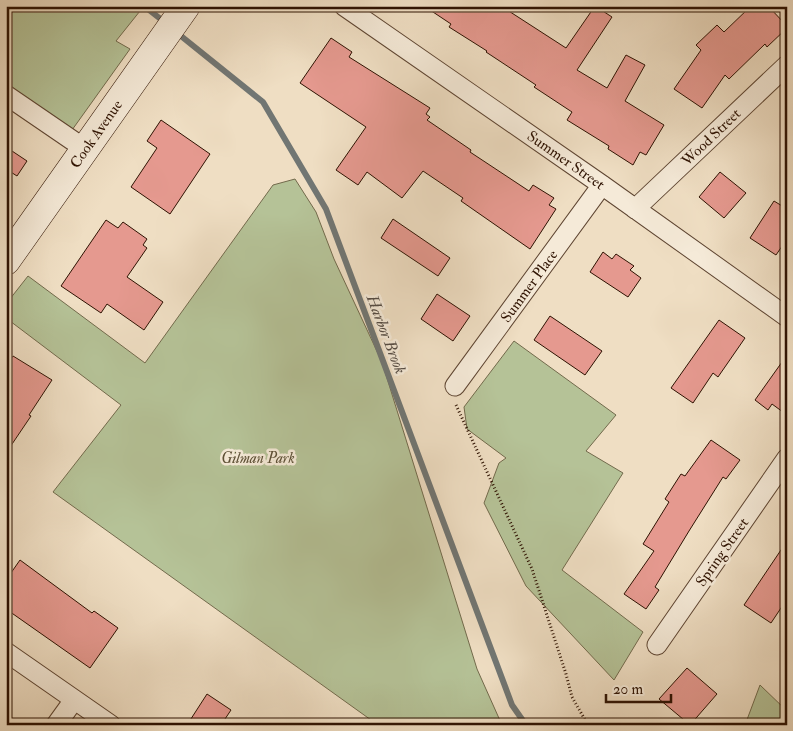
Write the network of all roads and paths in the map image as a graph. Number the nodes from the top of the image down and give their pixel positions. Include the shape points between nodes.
1 (186, 6) edge
2 (344, 6) edge
3 (787, 64) edge
4 (6, 95) edge
5 (85, 149) junction
6 (602, 185) junction
7 (635, 208) junction
8 (6, 261) edge
9 (787, 317) edge
10 (455, 386) joint
11 (787, 458) edge
12 (657, 645) dead end
13 (6, 652) edge
14 (74, 700) junction
15 (56, 725) edge
16 (111, 725) edge
17 (588, 725) edge

1 - 5 main road, Cook Avenue
2 - 6 street, Summer Street
3 - 7 street, Wood Street
4 - 5 street
5 - 8 main road, Cook Avenue
6 - 7 street, Summer Street
6 - 10 street, Summer Place
7 - 9 street, Summer Street
10 - 17 path via 455,403 532,569 572,697
11 - 12 street, Spring Street
13 - 14 street
14 - 15 street
14 - 16 street

